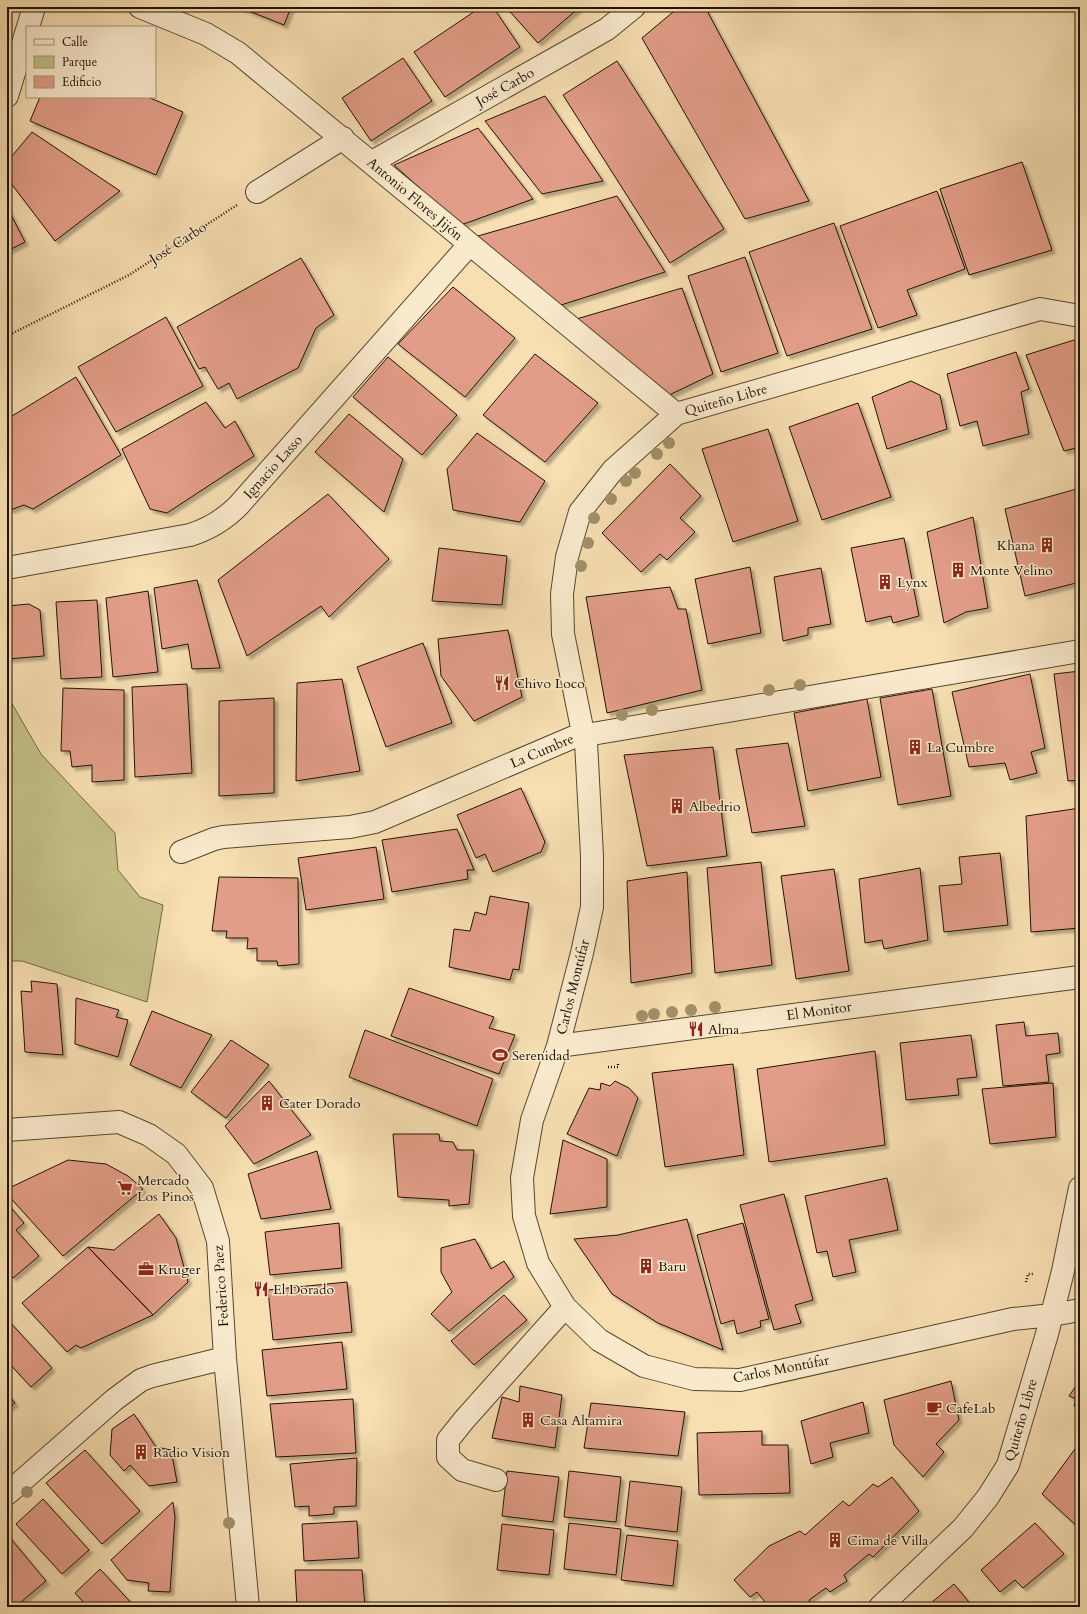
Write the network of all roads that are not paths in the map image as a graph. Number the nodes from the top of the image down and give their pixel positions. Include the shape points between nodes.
1 (34, 7) edge
2 (140, 7) edge
3 (634, 7) edge
4 (28, 26) edge
5 (26, 31) edge
6 (7, 96) edge
7 (343, 138) junction
8 (372, 162) junction
9 (257, 192) road end
10 (469, 245) junction
11 (1080, 316) edge
12 (676, 414) junction
13 (7, 568) edge
14 (1080, 651) edge
15 (583, 733) junction
16 (181, 852) dead end
17 (1080, 977) edge
18 (558, 1046) junction
19 (7, 1130) edge
20 (1080, 1188) edge
21 (565, 1307) junction
22 (1080, 1310) edge
23 (1052, 1315) junction
24 (226, 1358) junction
25 (496, 1480) dead end
26 (7, 1494) edge
27 (248, 1607) edge
28 (880, 1607) edge

1 - 4 street
2 - 7 street, Antonio Flores Jijón via 206,34 238,53
3 - 8 street, José Carbo via 607,29
5 - 6 street
7 - 8 street, Antonio Flores Jijón
7 - 9 street
8 - 10 street, Antonio Flores Jijón
10 - 12 street, Antonio Flores Jijón
10 - 13 street, Ignacio Lasso via 225,518 190,535
11 - 12 street, Quiteño Libre via 1040,309
12 - 15 street, Quiteño Libre via 613,470 580,512 567,558 562,594 563,634
14 - 15 street, La Cumbre via 592,734
15 - 16 street, La Cumbre via 375,822 350,827 214,839
15 - 18 street, Carlos Montúfar via 586,742 592,856 592,907
17 - 18 street, El Monitor
18 - 21 street, Carlos Montúfar via 532,1120 522,1178 524,1216 538,1263
19 - 24 street, Federico Paez via 119,1122 149,1135 176,1154 202,1188 218,1241
20 - 23 street, Quiteño Libre
21 - 23 street, Carlos Montúfar via 599,1340 644,1366 694,1379 732,1380 1013,1319
21 - 25 street via 448,1440 448,1456 462,1470
22 - 23 street, Carlos Montúfar
23 - 28 street, Quiteño Libre via 1008,1465 964,1528
24 - 26 street via 141,1380 114,1400
24 - 27 street, Federico Paez

